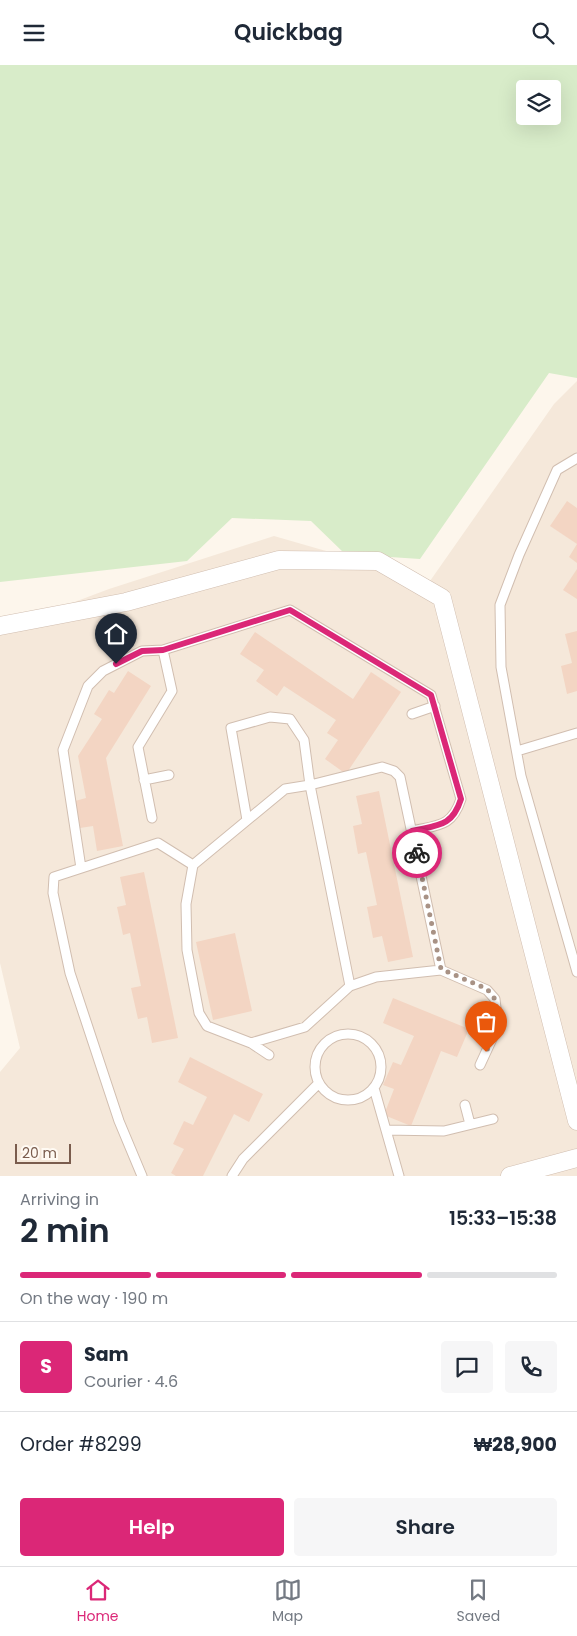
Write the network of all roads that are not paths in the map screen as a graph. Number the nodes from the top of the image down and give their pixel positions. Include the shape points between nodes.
1 (577, 458) edge
2 (0, 626) edge
3 (163, 650) junction
4 (435, 706) junction
5 (412, 714) dead end
6 (577, 733) edge
7 (517, 751) junction
8 (169, 775) dead end
9 (144, 780) junction
10 (310, 785) junction
11 (152, 818) dead end
12 (247, 820) junction
13 (412, 831) junction
14 (193, 865) junction
15 (82, 868) junction
16 (441, 969) junction
17 (577, 972) edge
18 (350, 986) junction
19 (251, 1043) junction
20 (269, 1055) dead end
21 (480, 1065) dead end
22 (320, 1083) junction
23 (374, 1088) junction
24 (465, 1105) dead end
25 (493, 1119) dead end
26 (577, 1121) edge
27 (470, 1125) junction
28 (386, 1130) junction
29 (577, 1158) edge
30 (142, 1176) edge
31 (232, 1176) edge
32 (399, 1176) edge
33 (510, 1176) edge

1 - 7 lane via 557,470 500,605 501,667
2 - 26 street via 126,602 279,560 378,561 442,598
3 - 4 lane via 290,610 431,695
3 - 9 lane via 172,691 138,747
3 - 15 lane via 142,651 103,671 88,687 63,751
4 - 5 lane
4 - 13 lane via 461,799 457,812 446,823
6 - 7 lane
7 - 17 lane via 521,776
8 - 9 lane
9 - 11 lane
10 - 12 lane via 285,789
10 - 12 lane via 304,740 290,719 270,717 231,728
10 - 13 lane via 382,767 394,771 400,777
10 - 18 lane
12 - 14 lane
13 - 16 lane
14 - 15 lane via 158,843
14 - 19 lane via 186,904 187,950 199,1013 207,1025
15 - 30 lane via 54,877 53,893 70,973 119,1121
16 - 18 lane via 376,977
16 - 21 lane via 487,989 495,999 498,1026
18 - 19 lane via 305,1027
19 - 20 lane
22 - 23 lane via 328,1094 338,1099 359,1099
22 - 23 lane via 315,1065 324,1044 343,1034 354,1034 369,1041 379,1054 382,1064
22 - 31 lane via 243,1159
23 - 28 lane
24 - 27 lane
25 - 27 lane
27 - 28 lane via 444,1131
28 - 32 lane
29 - 33 street

